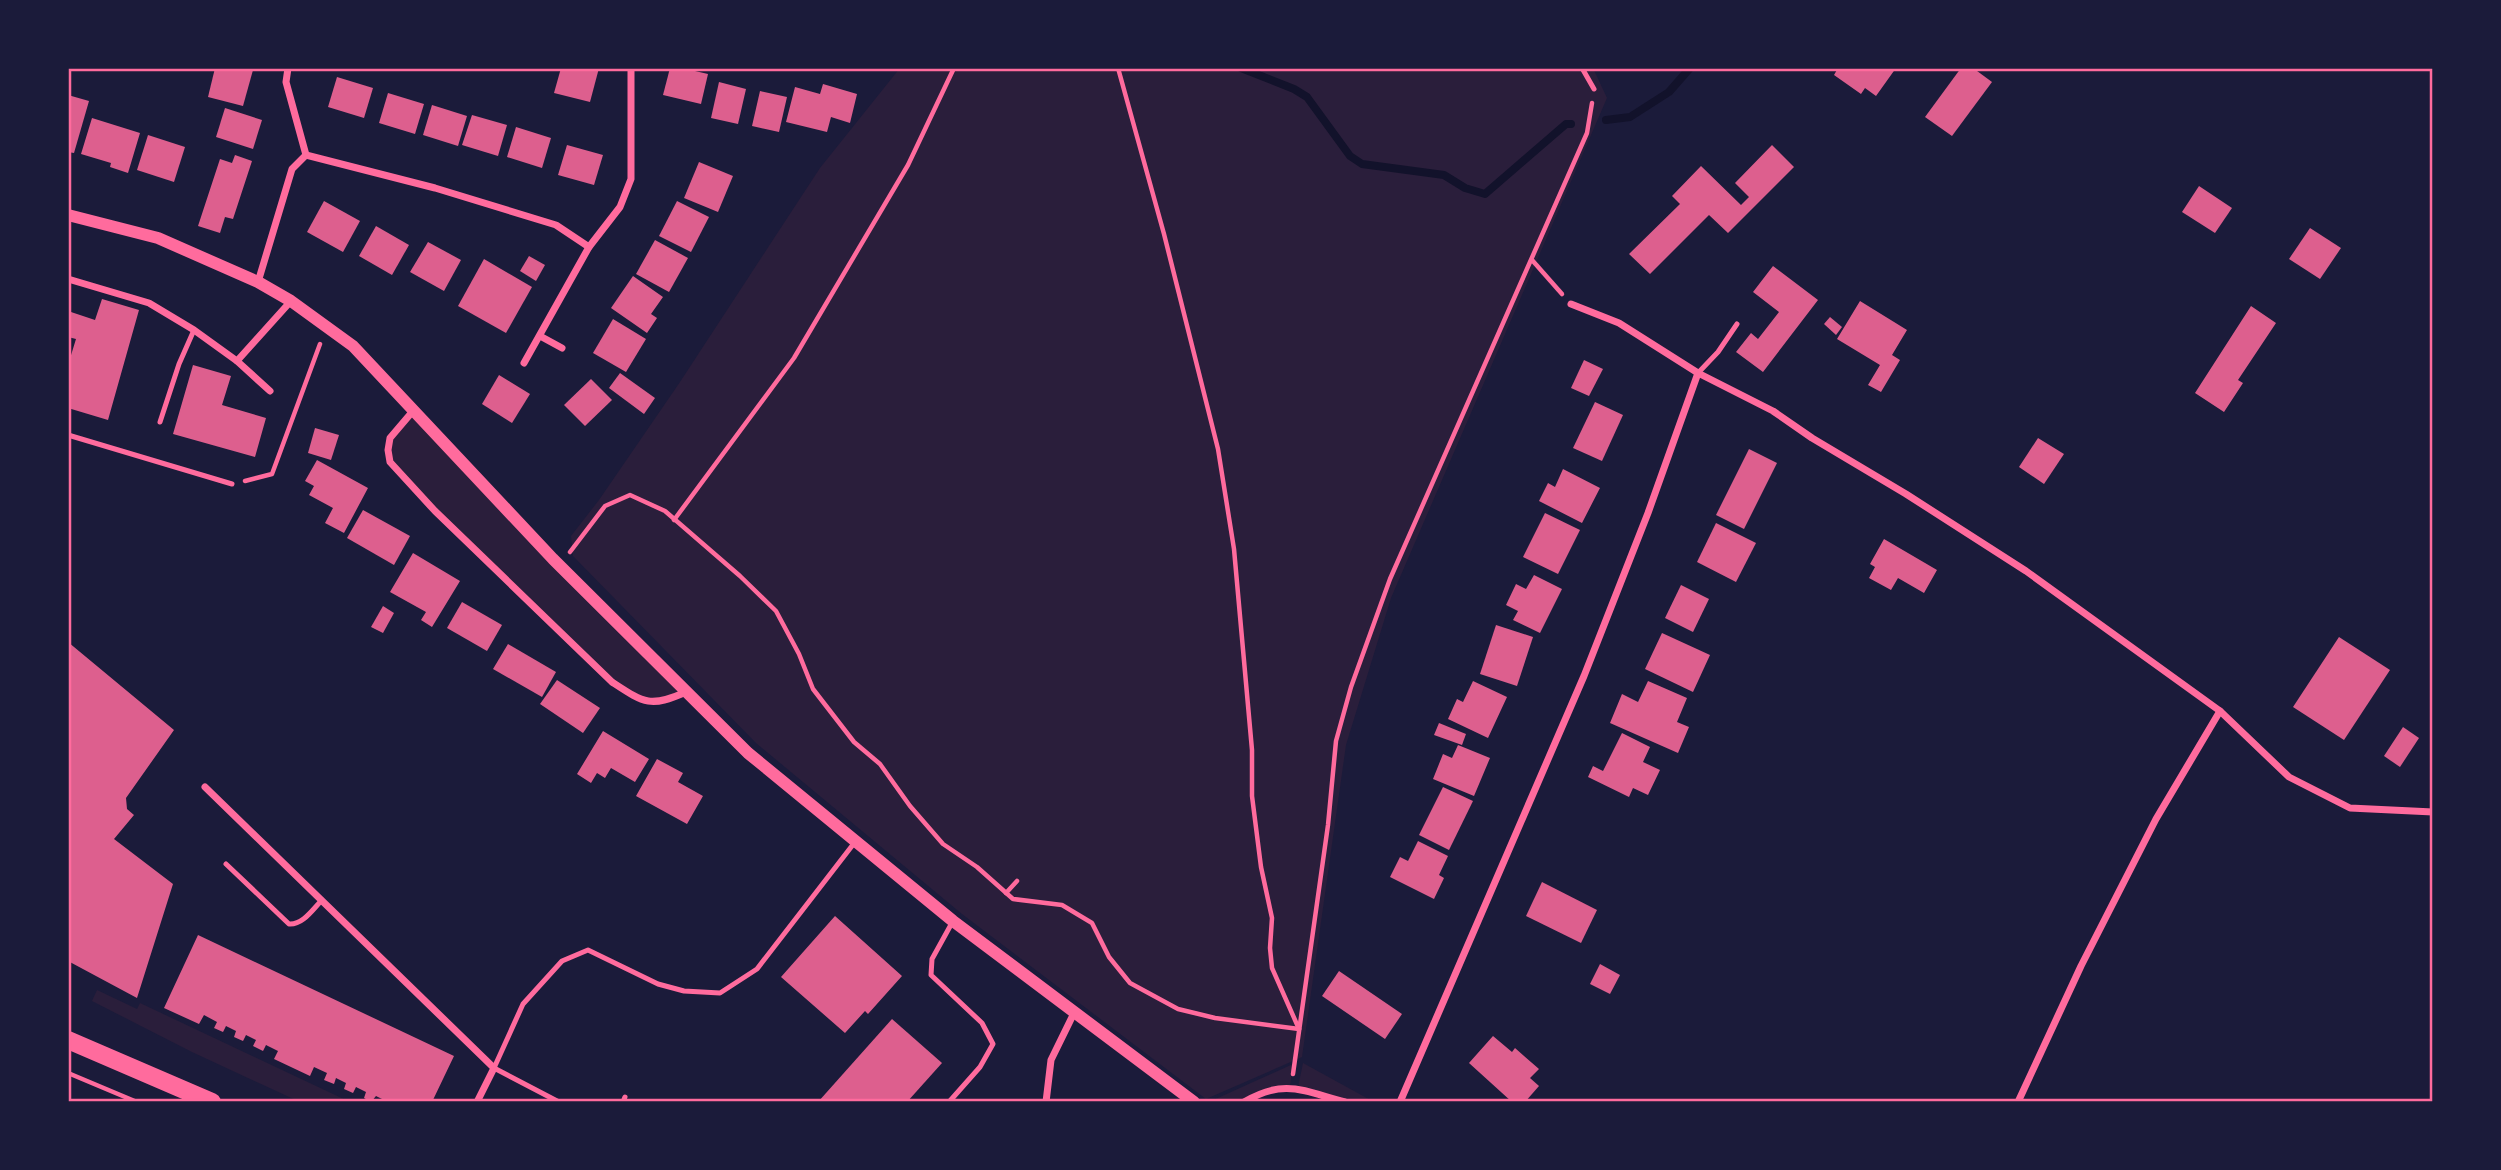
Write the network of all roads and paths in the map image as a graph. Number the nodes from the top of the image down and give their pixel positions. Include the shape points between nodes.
1 (288, 68) edge
2 (631, 68) edge
3 (954, 68) edge
4 (1118, 68) edge
5 (1582, 68) edge
6 (1594, 89) joint
7 (306, 155) junction
8 (68, 215) edge
9 (589, 247) junction
10 (1532, 260) junction
11 (68, 279) edge
12 (258, 282) junction
13 (291, 301) junction
14 (1571, 304) joint
15 (1737, 324) dead end
16 (326, 327) junction
17 (194, 330) junction
18 (540, 336) junction
19 (562, 348) dead end
20 (237, 361) junction
21 (524, 363) dead end
22 (1699, 373) junction
23 (270, 391) dead end
24 (413, 411) junction
25 (160, 422) dead end
26 (68, 435) edge
27 (232, 484) joint
28 (674, 520) junction
29 (560, 565) junction
30 (686, 692) junction
31 (2220, 711) junction
32 (205, 787) dead end
33 (2433, 812) edge
34 (855, 842) junction
35 (226, 864) dead end
36 (1017, 881) dead end
37 (1006, 893) junction
38 (322, 900) junction
39 (953, 921) junction
40 (1074, 1013) junction
41 (1299, 1029) junction
42 (68, 1040) edge
43 (495, 1068) junction
44 (68, 1073) edge
45 (1291, 1087) junction
46 (137, 1102) edge
47 (212, 1102) edge
48 (477, 1102) edge
49 (559, 1102) edge
50 (949, 1102) edge
51 (1046, 1102) edge
52 (1194, 1102) edge
53 (1244, 1102) edge
54 (1345, 1102) edge
55 (1401, 1102) edge
56 (2018, 1102) edge

1 - 7 street via 286,82
2 - 9 street via 631,179 620,207
3 - 28 path via 908,165 794,358
4 - 41 path via 1218,449 1234,549 1252,796 1272,918 1272,968
5 - 6 lane
6 - 10 path via 1587,133
7 - 9 street via 556,225
7 - 12 street via 292,169
8 - 12 street via 158,239
9 - 18 street
10 - 14 path
10 - 41 path via 1390,579 1351,687 1336,741
11 - 17 street via 149,303
12 - 13 street
13 - 16 street
13 - 20 street
14 - 22 street via 1619,324
15 - 22 lane
16 - 24 street via 353,346
16 - 27 path via 272,474
17 - 20 street
17 - 25 lane
18 - 19 street
18 - 21 street
20 - 23 street
22 - 31 street via 1773,411 2004,557
22 - 55 street via 1584,676
24 - 29 street
24 - 30 street via 390,438 390,462 435,512 612,682 651,703
26 - 27 lane
28 - 29 path via 666,511 630,495 605,506
28 - 37 path via 776,611 813,689 848,734 880,764 943,844
29 - 30 street
30 - 34 street via 748,753
31 - 33 street via 2289,777 2350,808
31 - 56 street via 2156,819
32 - 38 street
34 - 39 street
34 - 43 lane via 757,970 720,993 684,991 658,984 588,950 562,961 523,1004
35 - 38 lane via 289,924 301,921
36 - 37 path
37 - 41 path via 1013,900 1062,905 1092,923 1130,983 1178,1009
38 - 43 street
39 - 40 street
39 - 50 lane via 932,959 931,975 982,1023 993,1044 981,1067
40 - 51 street via 1051,1060
40 - 52 street
41 - 45 path
42 - 47 main road
43 - 48 street
43 - 49 lane
44 - 46 path
45 - 53 street via 1263,1091
45 - 54 street

